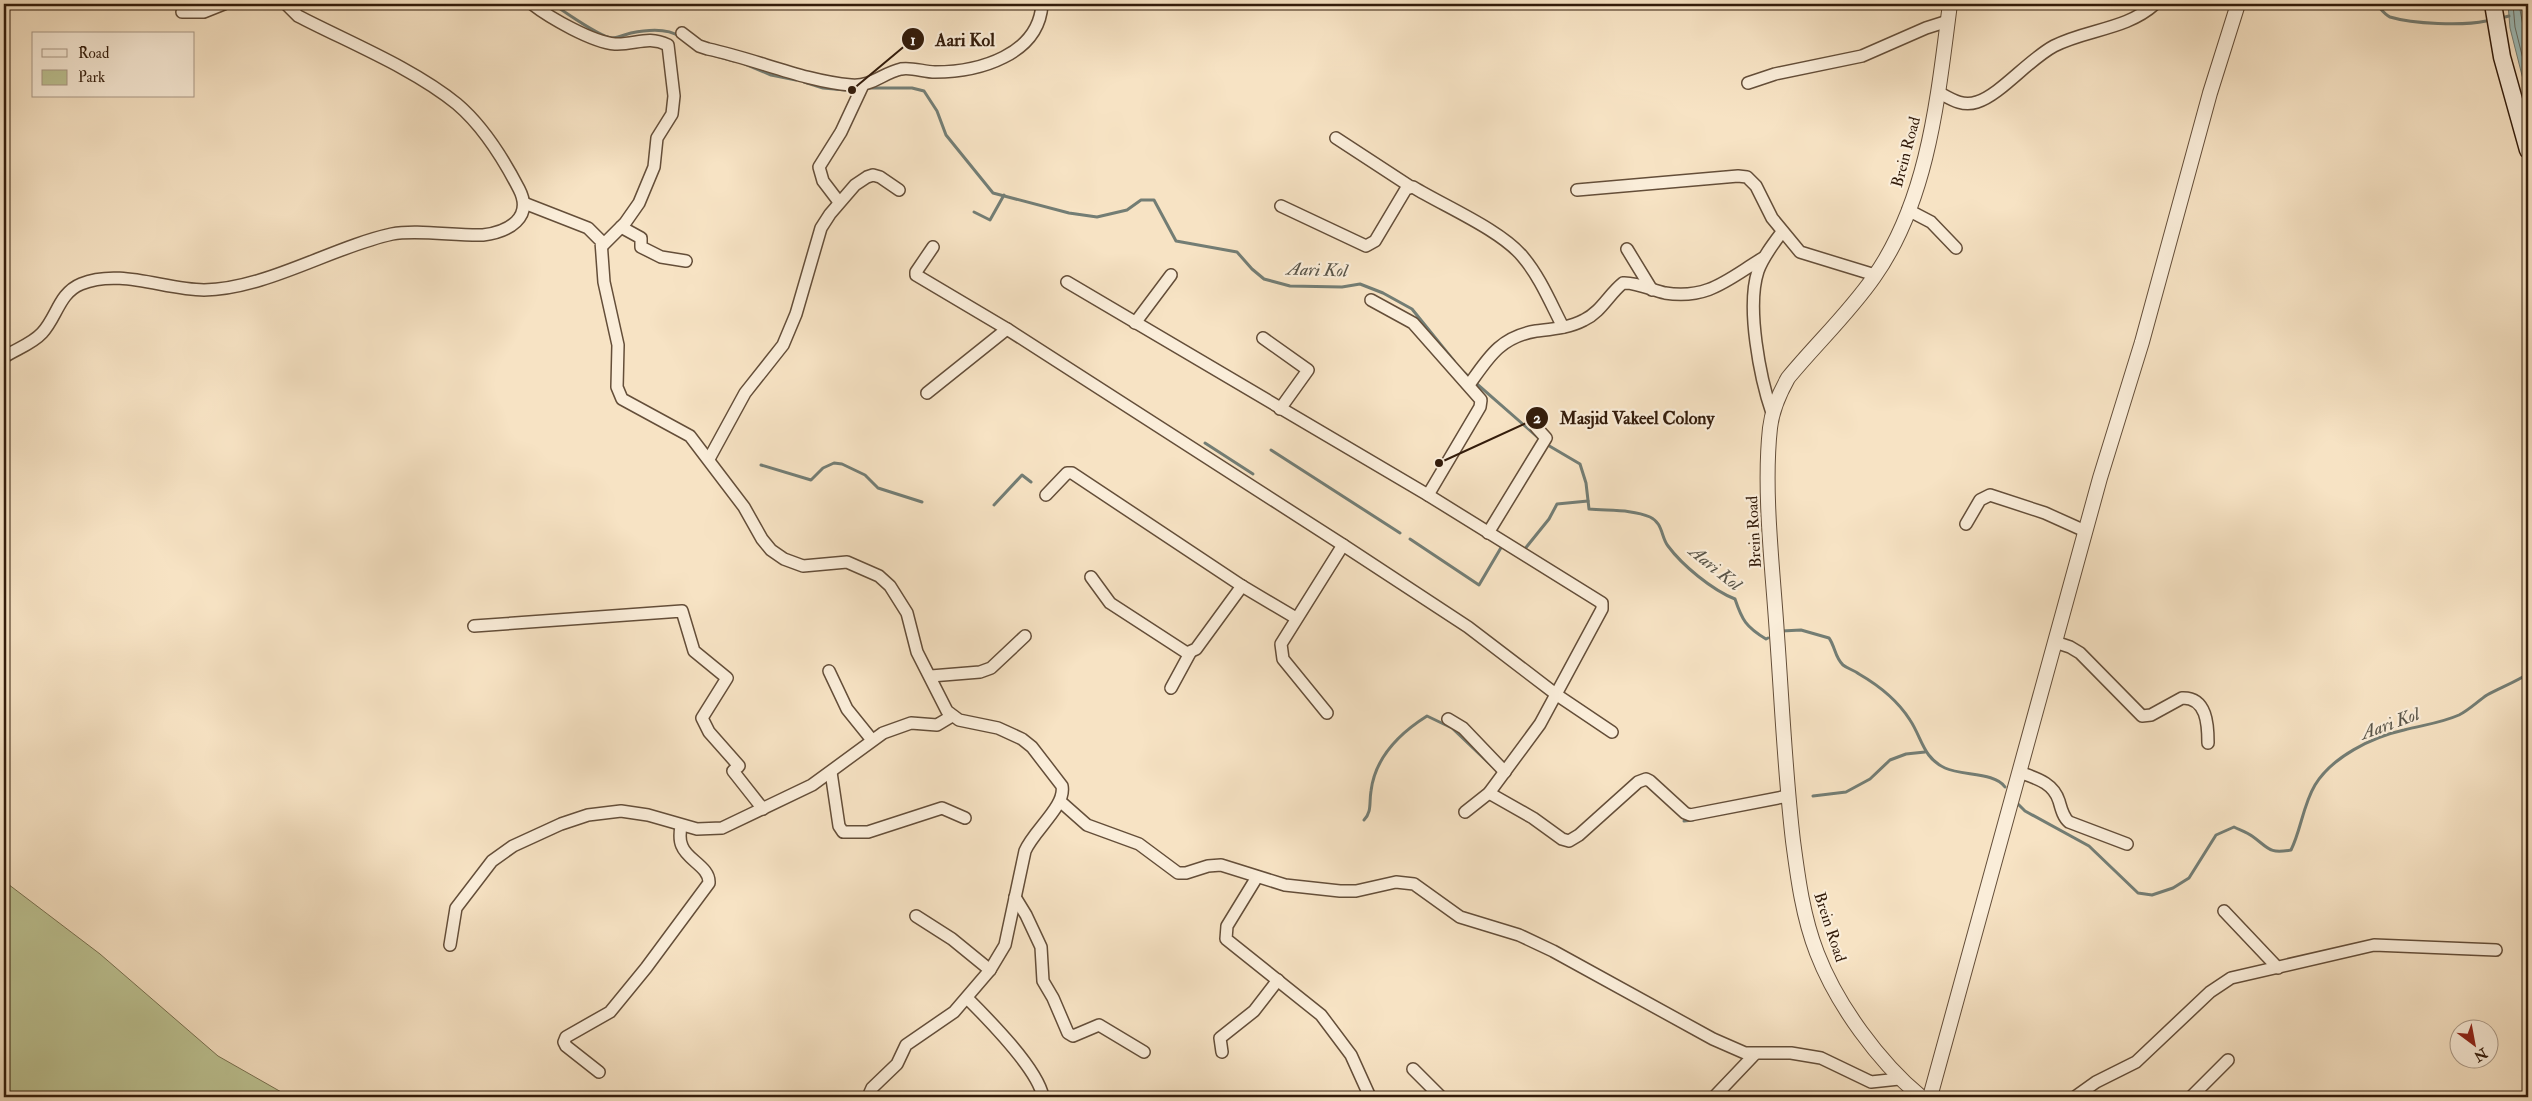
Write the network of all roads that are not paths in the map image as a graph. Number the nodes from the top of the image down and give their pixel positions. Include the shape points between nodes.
1 (224, 4) edge
2 (286, 4) edge
3 (532, 4) edge
4 (1042, 4) edge
5 (1950, 4) edge
6 (2155, 4) edge
7 (2238, 4) edge
8 (2494, 4) edge
9 (182, 12) dead end
10 (1948, 21) junction
11 (682, 33) dead end
12 (1748, 82) dead end
13 (861, 89) junction
14 (1938, 92) junction
15 (1336, 138) dead end
16 (2528, 150) edge
17 (1411, 187) junction
18 (899, 190) dead end
19 (1577, 190) dead end
20 (839, 202) junction
21 (524, 203) junction
22 (1281, 206) dead end
23 (1908, 210) junction
24 (621, 228) junction
25 (1782, 232) junction
26 (602, 246) junction
27 (933, 248) dead end
28 (1956, 248) dead end
29 (1627, 249) dead end
30 (1763, 258) junction
31 (686, 261) dead end
32 (1171, 275) dead end
33 (1875, 276) junction
34 (1067, 282) dead end
35 (1652, 290) junction
36 (1371, 300) dead end
37 (1135, 323) junction
38 (1563, 327) junction
39 (1007, 329) junction
40 (1263, 338) dead end
41 (4, 358) edge
42 (1469, 384) junction
43 (928, 393) dead end
44 (1280, 409) junction
45 (1772, 413) junction
46 (1536, 427) dead end
47 (709, 459) junction
48 (1428, 494) junction
49 (1046, 495) dead end
50 (1966, 524) dead end
51 (2085, 531) junction
52 (1488, 533) junction
53 (1343, 544) junction
54 (1091, 577) dead end
55 (1242, 586) junction
56 (1296, 618) junction
57 (474, 626) dead end
58 (1025, 636) dead end
59 (2054, 642) junction
60 (1190, 653) junction
61 (829, 671) dead end
62 (931, 676) junction
63 (1171, 688) dead end
64 (1557, 694) junction
65 (1327, 714) dead end
66 (952, 716) junction
67 (1448, 719) dead end
68 (1612, 732) dead end
69 (872, 740) junction
70 (2208, 743) dead end
71 (831, 772) junction
72 (1505, 772) junction
73 (2019, 772) junction
74 (1489, 793) junction
75 (1788, 796) junction
76 (1061, 802) junction
77 (763, 810) junction
78 (1464, 812) dead end
79 (965, 818) dead end
80 (680, 826) junction
81 (2127, 844) dead end
82 (1257, 877) junction
83 (1015, 897) junction
84 (2224, 911) dead end
85 (916, 916) dead end
86 (450, 945) dead end
87 (2496, 950) dead end
88 (2278, 968) junction
89 (990, 970) junction
90 (1278, 980) junction
91 (966, 998) junction
92 (1144, 1052) dead end
93 (1222, 1052) dead end
94 (1755, 1054) junction
95 (2228, 1060) dead end
96 (1413, 1068) dead end
97 (599, 1072) dead end
98 (1899, 1079) junction
99 (1721, 1095) edge
100 (868, 1097) edge
101 (1043, 1097) edge
102 (1370, 1097) edge
103 (1441, 1097) edge
104 (1922, 1097) edge
105 (1930, 1097) edge
106 (2075, 1097) edge
107 (2191, 1097) edge

1 - 9 street via 204,12
2 - 21 street via 298,16 413,76 457,105 495,147
3 - 24 street via 604,42 624,44 654,40 668,45 674,106 657,138 650,178 633,213
4 - 13 street via 1032,37 1006,56 951,71 899,70
5 - 10 street, Brein Road
6 - 14 street via 2130,21 2054,46 1978,102 1959,103
7 - 51 street
8 - 16 main road via 2502,57
10 - 12 street via 1862,56
10 - 14 street, Brein Road
11 - 13 street via 708,49
13 - 20 street via 842,132 819,167 823,181
14 - 23 street, Brein Road via 1926,150
15 - 17 street
17 - 22 street via 1403,192 1375,240 1366,246
17 - 38 street via 1490,232 1522,256
18 - 20 street via 873,175 861,180
19 - 25 street via 1742,176 1756,186 1764,206
20 - 47 street via 821,228 796,314 783,345 746,392
21 - 26 street via 588,228 600,238
21 - 41 street via 516,222 496,233 457,236 394,234 235,287 202,290 110,279 82,284 64,297 49,326 40,335
23 - 28 street via 1931,222
23 - 33 street, Brein Road
24 - 26 street
24 - 31 street via 640,238 641,247 656,256
25 - 30 street
25 - 33 street via 1800,252
26 - 47 street via 604,282 618,345 618,394 628,404 682,430
27 - 39 street via 916,275
29 - 35 street
30 - 35 street via 1702,293 1687,295
30 - 45 street via 1757,273 1755,311 1758,356
32 - 37 street
33 - 45 street, Brein Road via 1788,378
34 - 37 street
35 - 38 street via 1624,283 1590,317
36 - 42 street via 1413,323
37 - 44 street
38 - 42 street via 1507,340 1489,357
39 - 43 street
39 - 53 street
40 - 44 street via 1308,370
42 - 48 street via 1481,404
44 - 48 street
45 - 75 street, Brein Road via 1769,503
46 - 52 street via 1543,443
47 - 62 street via 771,550 803,566 846,562 879,576 890,586 907,613 917,652
48 - 52 street
49 - 55 street via 1067,473 1072,472
50 - 51 street via 1980,500 1990,495 2045,513
51 - 59 street
52 - 64 street via 1602,603 1602,609
53 - 56 street
53 - 64 street via 1468,628
54 - 60 street via 1110,603
55 - 56 street
55 - 60 street
56 - 65 street via 1280,644 1280,654
57 - 77 street via 682,611 694,651 727,678 702,718 709,732 739,766 734,771
58 - 62 street via 991,668
59 - 70 street via 2070,646 2080,653 2142,716 2151,715 2182,698 2195,701 2207,720
59 - 73 street
60 - 63 street
61 - 69 street via 847,708
62 - 66 street
64 - 68 street
64 - 72 street
66 - 69 street via 937,725 902,725
66 - 76 street via 998,728 1022,739 1062,786
67 - 72 street via 1463,728
69 - 71 street
71 - 77 street
71 - 79 street via 839,826 843,832 868,832 942,808
72 - 74 street
73 - 81 street via 2049,786 2068,822
73 - 105 street
74 - 75 street via 1562,839 1569,840 1580,835 1644,780 1650,781 1690,815
74 - 78 street
75 - 98 street, Brein Road via 1799,891 1817,954 1838,996
76 - 82 street via 1087,824 1139,844 1175,872 1186,874 1221,865
76 - 83 street via 1031,838
77 - 80 street via 722,828
80 - 86 street via 631,811 609,811 561,824 513,846 492,861 456,908
80 - 97 street via 681,844 707,873 709,883 610,1012 566,1038 566,1046
82 - 90 street via 1227,926 1225,935 1229,943
82 - 94 street via 1340,891 1356,891 1396,882 1414,884 1460,917 1536,942 1713,1039 1738,1051
83 - 89 street via 1004,945
83 - 92 street via 1041,947 1043,981 1068,1033 1072,1036 1099,1025
84 - 88 street
85 - 89 street
87 - 88 street via 2374,945
88 - 106 street via 2231,978 2219,985 2136,1062 2096,1082
89 - 91 street
90 - 93 street via 1254,1011 1220,1038 1218,1042
90 - 102 street via 1310,1004 1343,1041
91 - 100 street via 944,1021 906,1045 897,1064 877,1082
91 - 101 street via 1017,1053 1041,1088
94 - 98 street via 1791,1052 1821,1058 1871,1082
94 - 99 street
95 - 107 street
96 - 103 street
98 - 104 street, Brein Road

